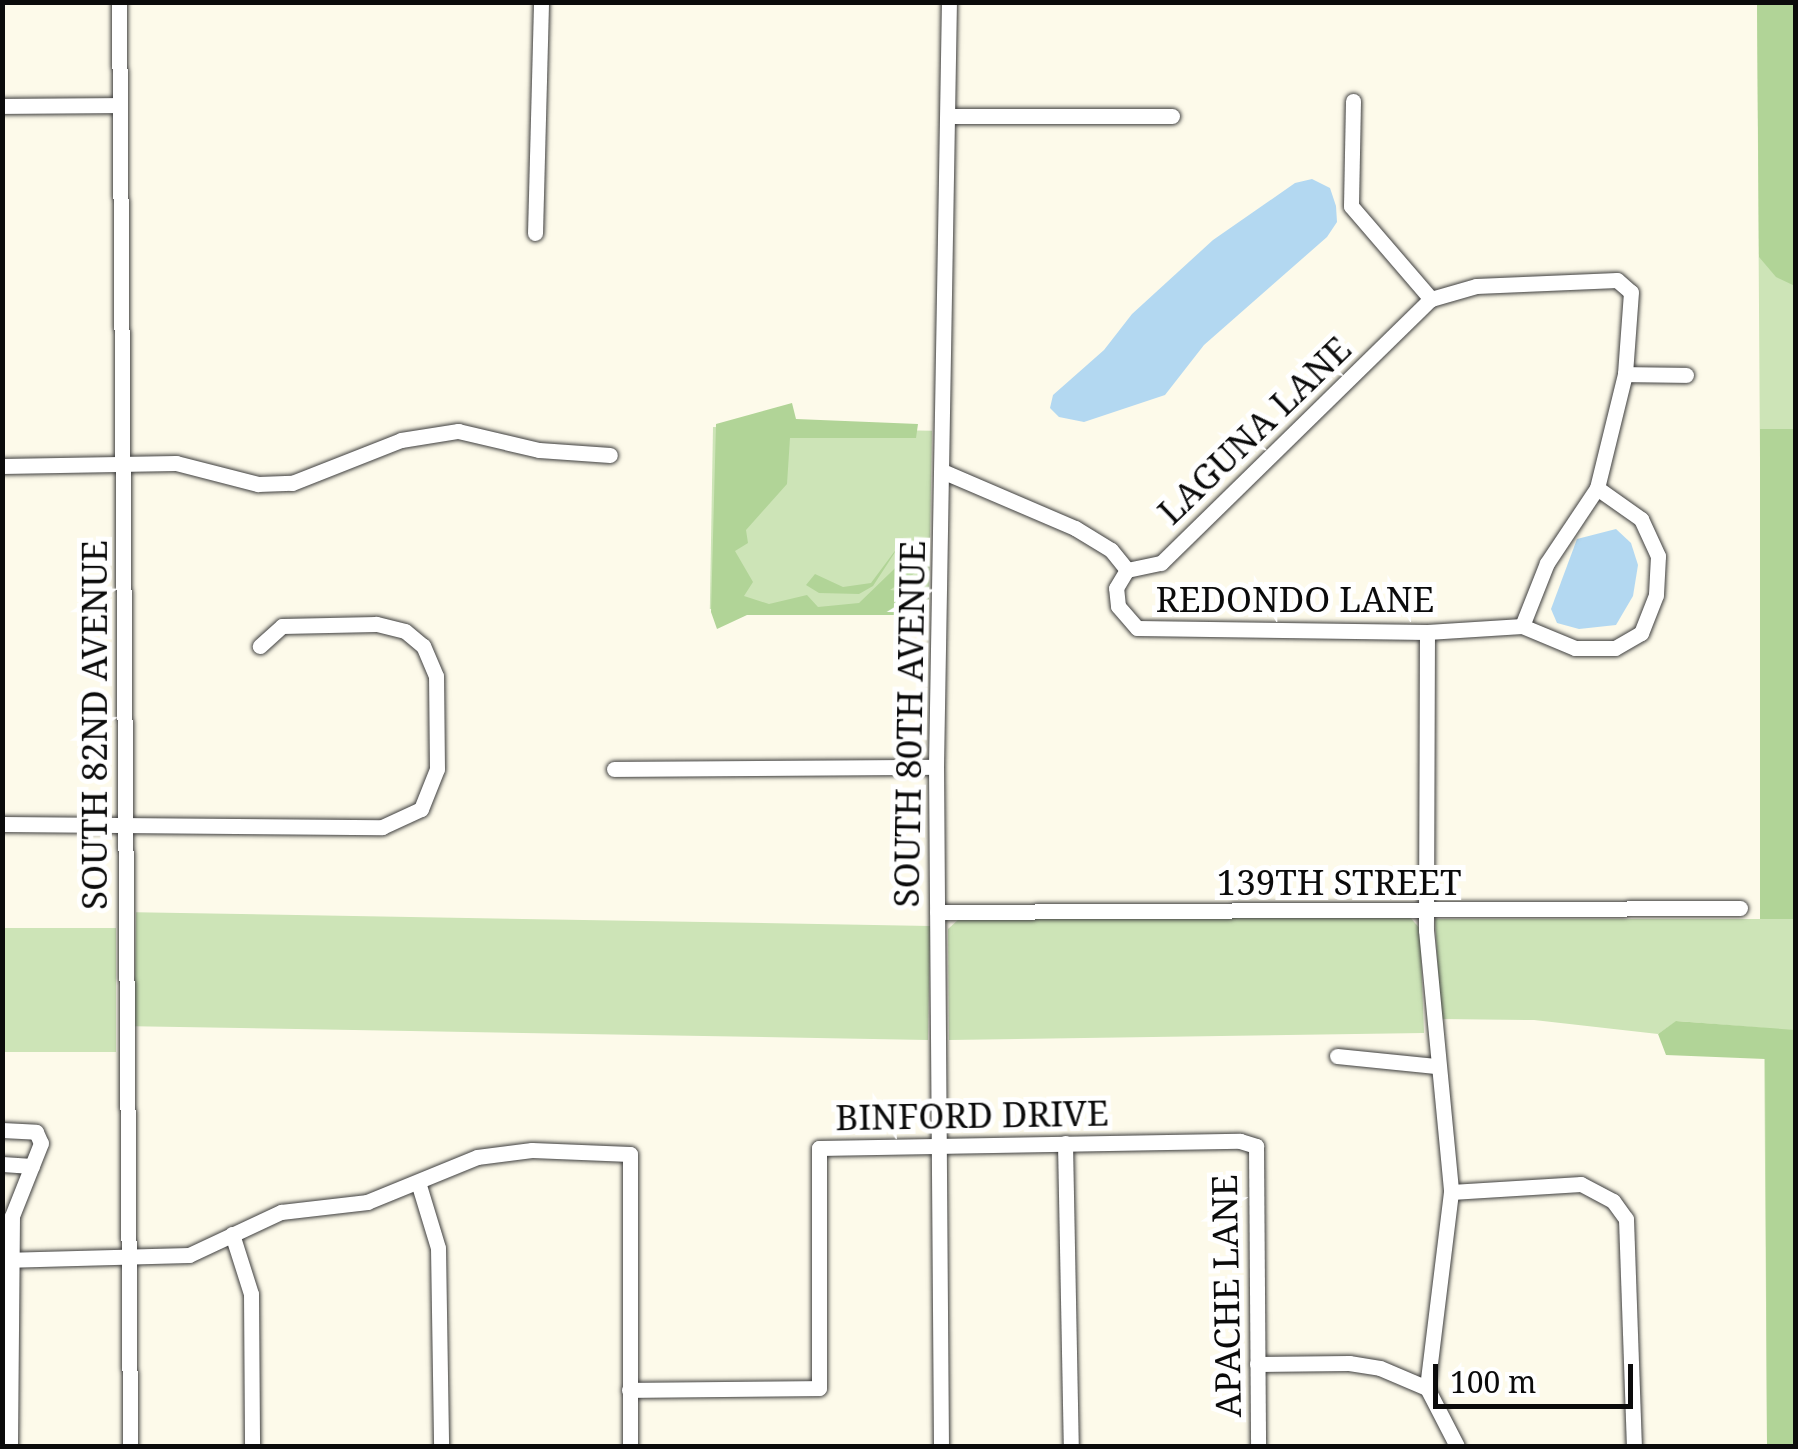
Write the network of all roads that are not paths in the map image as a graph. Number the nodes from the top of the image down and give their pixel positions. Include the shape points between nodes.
1 (119, 2) edge
2 (541, 2) edge
3 (949, 2) edge
4 (1353, 100) dead end
5 (119, 105) junction
6 (2, 106) edge
7 (948, 116) junction
8 (1172, 116) dead end
9 (535, 233) dead end
10 (1430, 299) junction
11 (1625, 374) junction
12 (1686, 374) dead end
13 (610, 455) dead end
14 (2, 466) edge
15 (122, 466) junction
16 (942, 472) junction
17 (1597, 488) junction
18 (1127, 570) junction
19 (1522, 626) junction
20 (1428, 632) junction
21 (260, 646) dead end
22 (936, 767) junction
23 (614, 770) dead end
24 (2, 824) edge
25 (124, 826) junction
26 (1740, 908) dead end
27 (938, 912) junction
28 (1426, 913) junction
29 (1336, 1056) dead end
30 (1435, 1066) junction
31 (2, 1130) edge
32 (1065, 1143) junction
33 (938, 1144) junction
34 (1256, 1146) joint
35 (2, 1164) edge
36 (32, 1166) junction
37 (418, 1182) junction
38 (1451, 1192) junction
39 (232, 1234) junction
40 (6, 1260) edge
41 (129, 1260) junction
42 (1257, 1364) junction
43 (1427, 1388) junction
44 (629, 1390) junction
45 (10, 1446) edge
46 (130, 1446) edge
47 (252, 1446) edge
48 (441, 1446) edge
49 (630, 1446) edge
50 (940, 1446) edge
51 (1072, 1446) edge
52 (1258, 1446) edge
53 (1458, 1446) edge
54 (1634, 1446) edge

1 - 5 street, SOUTH 82ND AVENUE
2 - 9 street
3 - 7 street, SOUTH 80TH AVENUE
4 - 10 street via 1351,206
5 - 6 street
5 - 15 street, SOUTH 82ND AVENUE
7 - 8 street
7 - 16 street, SOUTH 80TH AVENUE
10 - 11 street, LAGUNA LANE via 1476,286 1617,280 1631,292 1634,317
10 - 18 street, LAGUNA LANE via 1161,562
11 - 12 street
11 - 17 street
13 - 15 street via 539,450 458,431 401,440 292,482 258,484 176,463
14 - 15 street
15 - 25 street, SOUTH 82ND AVENUE
16 - 18 street via 1075,528 1111,550
16 - 22 street, SOUTH 80TH AVENUE
17 - 19 street via 1547,563
17 - 19 street, REDONDO LANE via 1641,518 1658,556 1656,595 1641,633 1614,648 1576,648
18 - 20 street, REDONDO LANE via 1116,588 1118,606 1138,628
19 - 20 street, REDONDO LANE
20 - 28 street
21 - 25 street via 282,626 376,624 414,638 436,676 437,770 427,802 403,822 382,828
22 - 23 street
22 - 27 street, SOUTH 80TH AVENUE
24 - 25 street
25 - 41 street, SOUTH 82ND AVENUE
26 - 28 street, 139TH STREET
27 - 28 street, 139TH STREET
27 - 33 street, SOUTH 80TH AVENUE
28 - 30 street
29 - 30 street
30 - 38 street
31 - 36 street via 36,1132 41,1144
32 - 33 street, BINFORD DRIVE
32 - 34 street, BINFORD DRIVE
32 - 51 street
33 - 44 street, BINFORD DRIVE via 818,1148 820,1388
33 - 50 street, SOUTH 80TH AVENUE
34 - 42 street, APACHE LANE
35 - 36 street
36 - 40 street via 12,1216
37 - 39 street via 368,1202 281,1212
37 - 44 street via 495,1154 630,1154
37 - 48 street via 438,1248
38 - 43 street
38 - 54 street via 1581,1184 1614,1201 1626,1219
39 - 41 street via 189,1255
39 - 47 street via 251,1294
40 - 41 street
40 - 45 street
41 - 46 street, SOUTH 82ND AVENUE
42 - 43 street via 1380,1368
42 - 52 street, APACHE LANE
43 - 53 street
44 - 49 street

